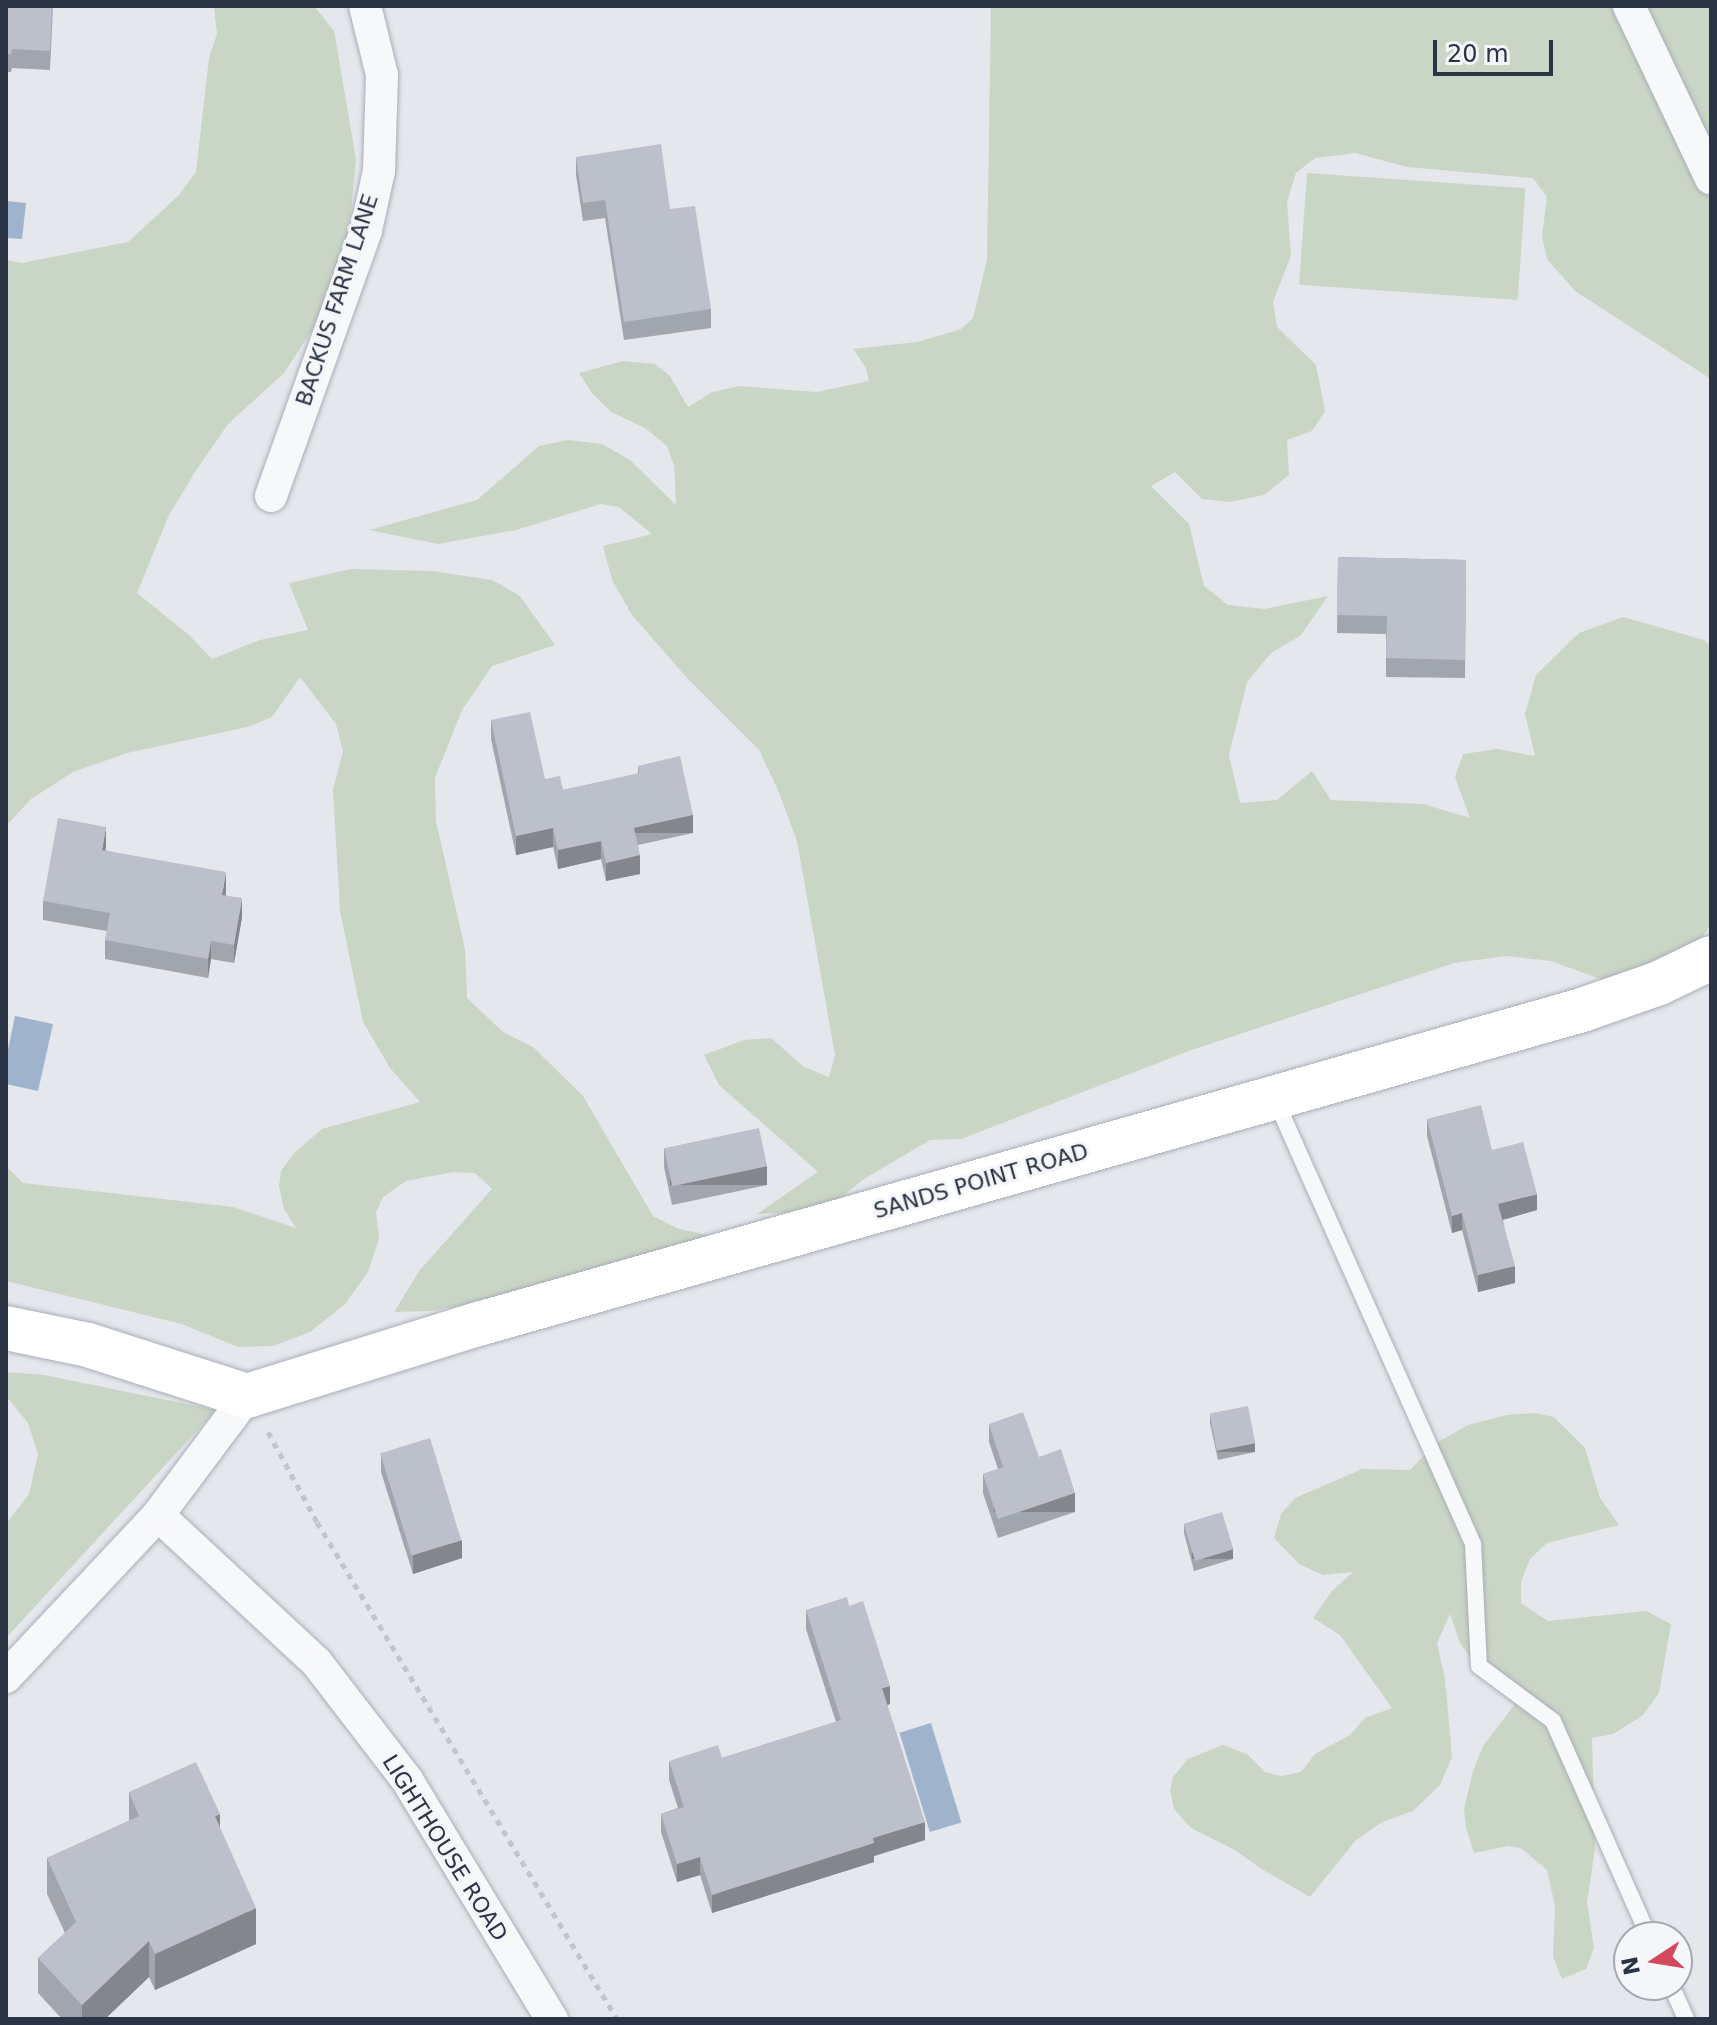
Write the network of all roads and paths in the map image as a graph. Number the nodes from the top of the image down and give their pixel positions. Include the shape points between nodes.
1 (365, 6) edge
2 (1629, 6) edge
3 (1711, 179) edge
4 (271, 496) dead end
5 (1711, 958) edge
6 (1274, 1098) junction
7 (6, 1328) edge
8 (247, 1396) junction
9 (158, 1515) junction
10 (6, 1677) edge
11 (1642, 1921) edge
12 (552, 2019) edge
13 (617, 2019) edge

1 - 4 street, BACKUS FARM LANE via 382,75 379,171 366,230
2 - 3 street
5 - 6 main road, SANDS POINT ROAD via 1582,1010
6 - 8 main road, SANDS POINT ROAD via 482,1323
6 - 11 lane via 1473,1544 1479,1666 1553,1721
7 - 8 main road via 88,1345
8 - 9 street
8 - 13 path via 317,1522
9 - 10 street
9 - 12 street, LIGHTHOUSE ROAD via 317,1663 407,1780

